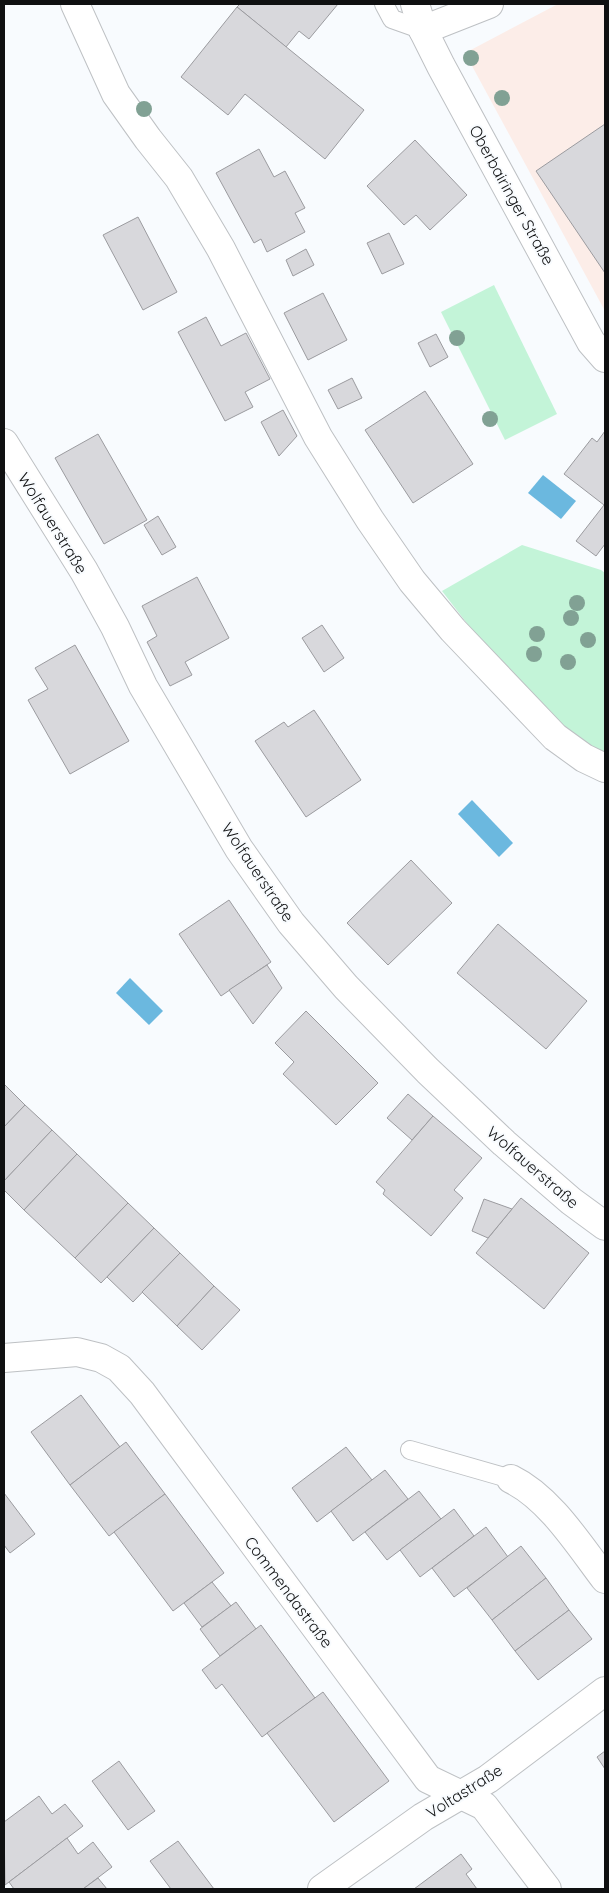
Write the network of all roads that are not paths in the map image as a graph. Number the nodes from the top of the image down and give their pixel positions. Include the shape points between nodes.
1 (75, 4) edge
2 (384, 4) edge
3 (415, 4) edge
4 (489, 4) edge
5 (423, 30) junction
6 (601, 345) edge
7 (4, 443) edge
8 (605, 768) edge
9 (605, 1226) edge
10 (4, 1358) edge
11 (410, 1450) dead end
12 (511, 1479) joint
13 (605, 1579) edge
14 (605, 1691) edge
15 (460, 1795) junction
16 (322, 1889) edge
17 (546, 1889) edge

1 - 8 street via 116,94 179,178 221,249 318,437 412,581 453,630 555,737 584,758
2 - 5 lane via 392,19
3 - 5 street, Oberbairinger Straße
4 - 5 street
5 - 6 street, Oberbairinger Straße
7 - 9 street, Wolfauerstraße via 84,571 144,686 240,849 291,922 346,987 428,1071 504,1143
10 - 15 street, Commendastraße via 76,1352 101,1358 119,1368 142,1393 428,1780
11 - 12 lane
12 - 13 street via 526,1486 550,1509
14 - 15 street, Voltastraße via 488,1779
15 - 16 street, Voltastraße via 423,1817
15 - 17 street, Commendastraße via 484,1806

